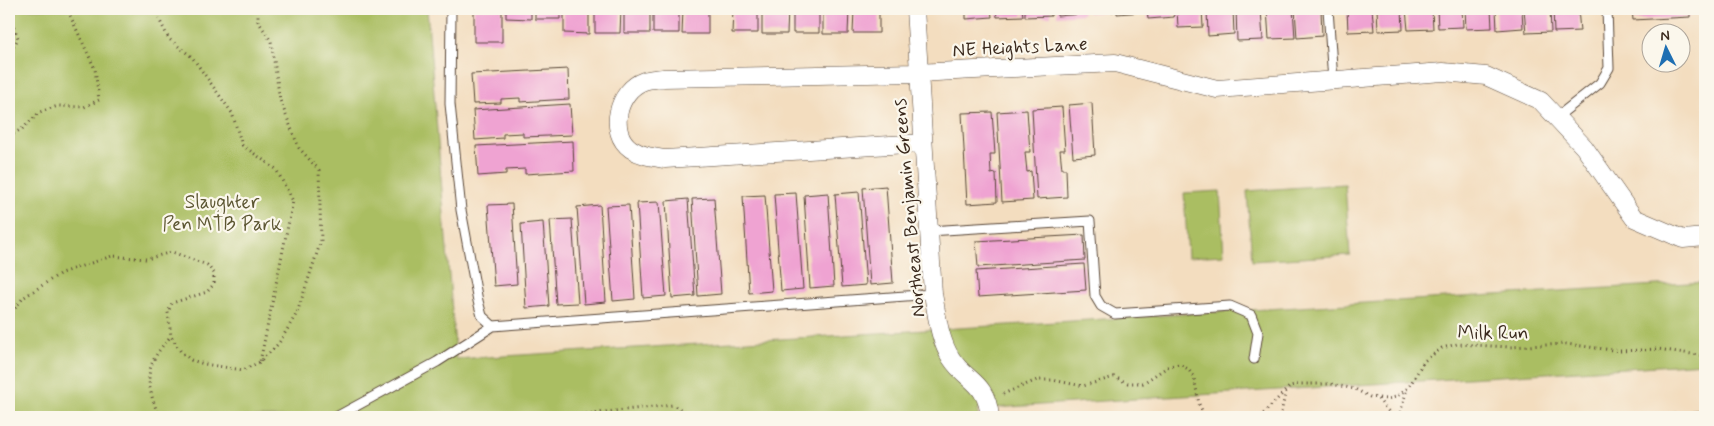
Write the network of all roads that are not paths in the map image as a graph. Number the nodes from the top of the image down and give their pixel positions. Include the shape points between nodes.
1 (451, 9) edge
2 (915, 9) edge
3 (1328, 9) edge
4 (1607, 9) edge
5 (917, 73) junction
6 (1333, 80) junction
7 (1557, 117) junction
8 (924, 143) junction
9 (929, 231) junction
10 (1705, 237) edge
11 (933, 294) junction
12 (493, 326) junction
13 (1254, 359) dead end
14 (989, 409) edge
15 (336, 417) edge

1 - 12 lane via 450,104 461,210 482,316
2 - 5 street, Northeast Benjamin Greens
3 - 6 lane
4 - 7 lane via 1609,68 1600,83
5 - 6 street, NE Heights Lane via 1115,63 1217,89
5 - 8 street, Northeast Benjamin Greens
5 - 8 street, NE Heights Lane via 663,78 642,82 625,95 618,122 620,135 630,148 647,157 665,159
6 - 7 street, NE Heights Lane via 1443,72 1486,76 1541,101
7 - 10 street, NE Heights Lane via 1584,147 1634,218 1683,239
8 - 9 street, Northeast Benjamin Greens
9 - 11 street, Northeast Benjamin Greens
9 - 13 lane via 1090,221 1095,296 1101,306 1116,314 1230,306 1251,315 1258,334
11 - 12 lane
11 - 14 street, Northeast Benjamin Greens via 942,339 951,358 979,385
12 - 15 lane via 437,362

